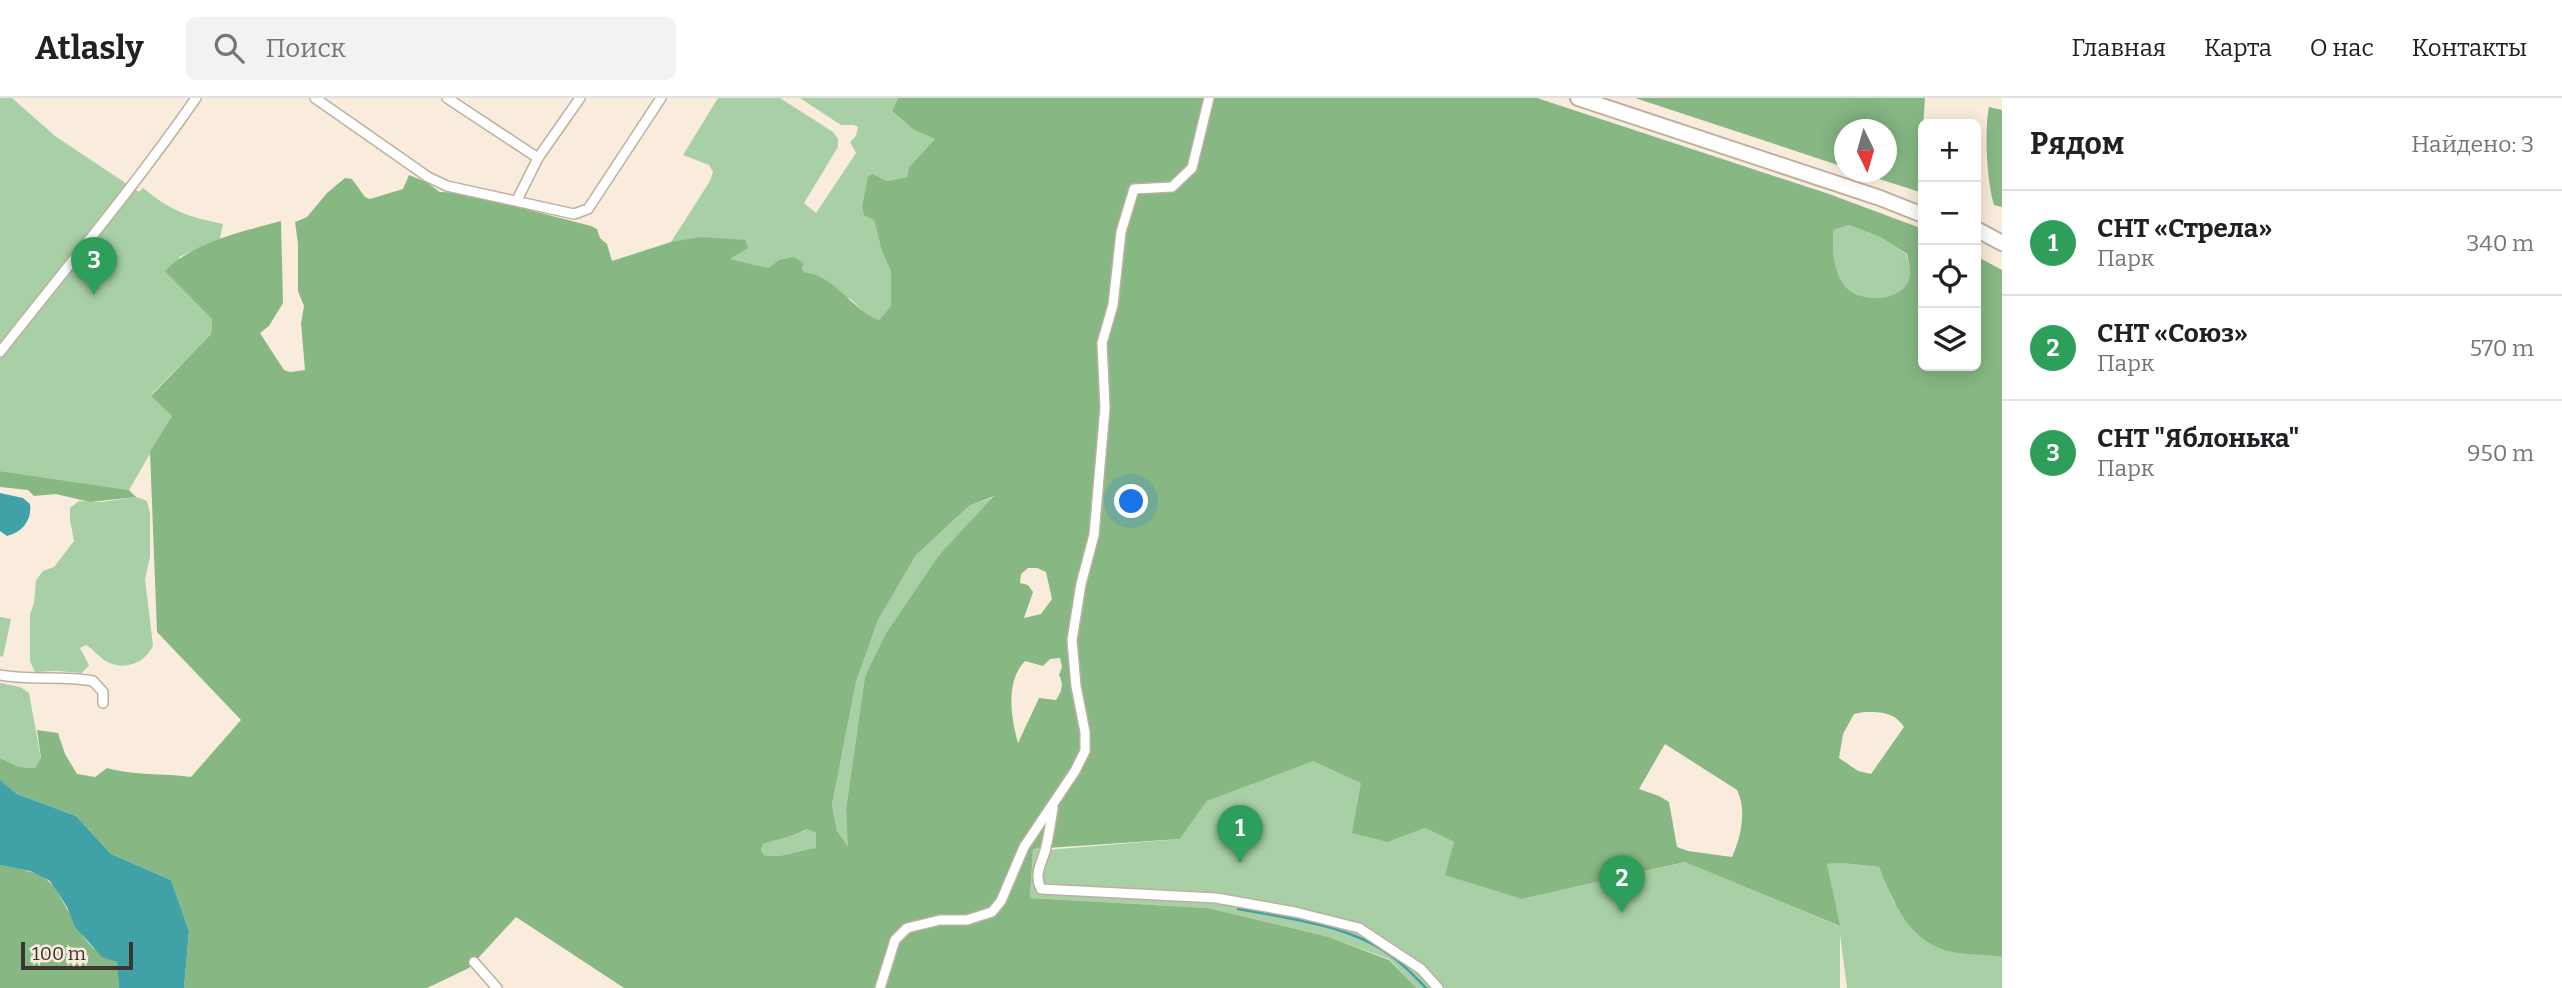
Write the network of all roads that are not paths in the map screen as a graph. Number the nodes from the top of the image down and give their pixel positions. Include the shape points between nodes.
1 (196, 98) edge
2 (315, 98) edge
3 (447, 98) edge
4 (580, 98) edge
5 (661, 98) edge
6 (1209, 98) edge
7 (1578, 98) edge
8 (1604, 98) edge
9 (538, 158) junction
10 (517, 200) junction
11 (1918, 203) edge
12 (1918, 213) edge
13 (1981, 232) edge
14 (1981, 242) edge
15 (2002, 243) edge
16 (2002, 254) edge
17 (0, 352) edge
18 (0, 675) edge
19 (103, 703) dead end
20 (1053, 805) junction
21 (474, 962) dead end
22 (497, 988) edge
23 (880, 988) edge
24 (1438, 988) edge

1 - 17 street via 153,160
2 - 10 street via 428,177 447,186
3 - 9 street
4 - 9 street
5 - 10 street via 588,209 574,214
6 - 20 street via 1192,168 1172,187 1134,189 1121,232 1113,305 1102,343 1105,408 1094,535 1072,640 1085,751
7 - 12 main road
8 - 11 main road
9 - 10 street
13 - 15 main road
14 - 16 main road
18 - 19 street via 93,681 103,692
20 - 23 street via 1024,847 992,912 907,928 895,940
20 - 24 street via 1046,850 1038,867 1041,889 1216,898 1295,912 1359,928 1421,969
21 - 22 street

